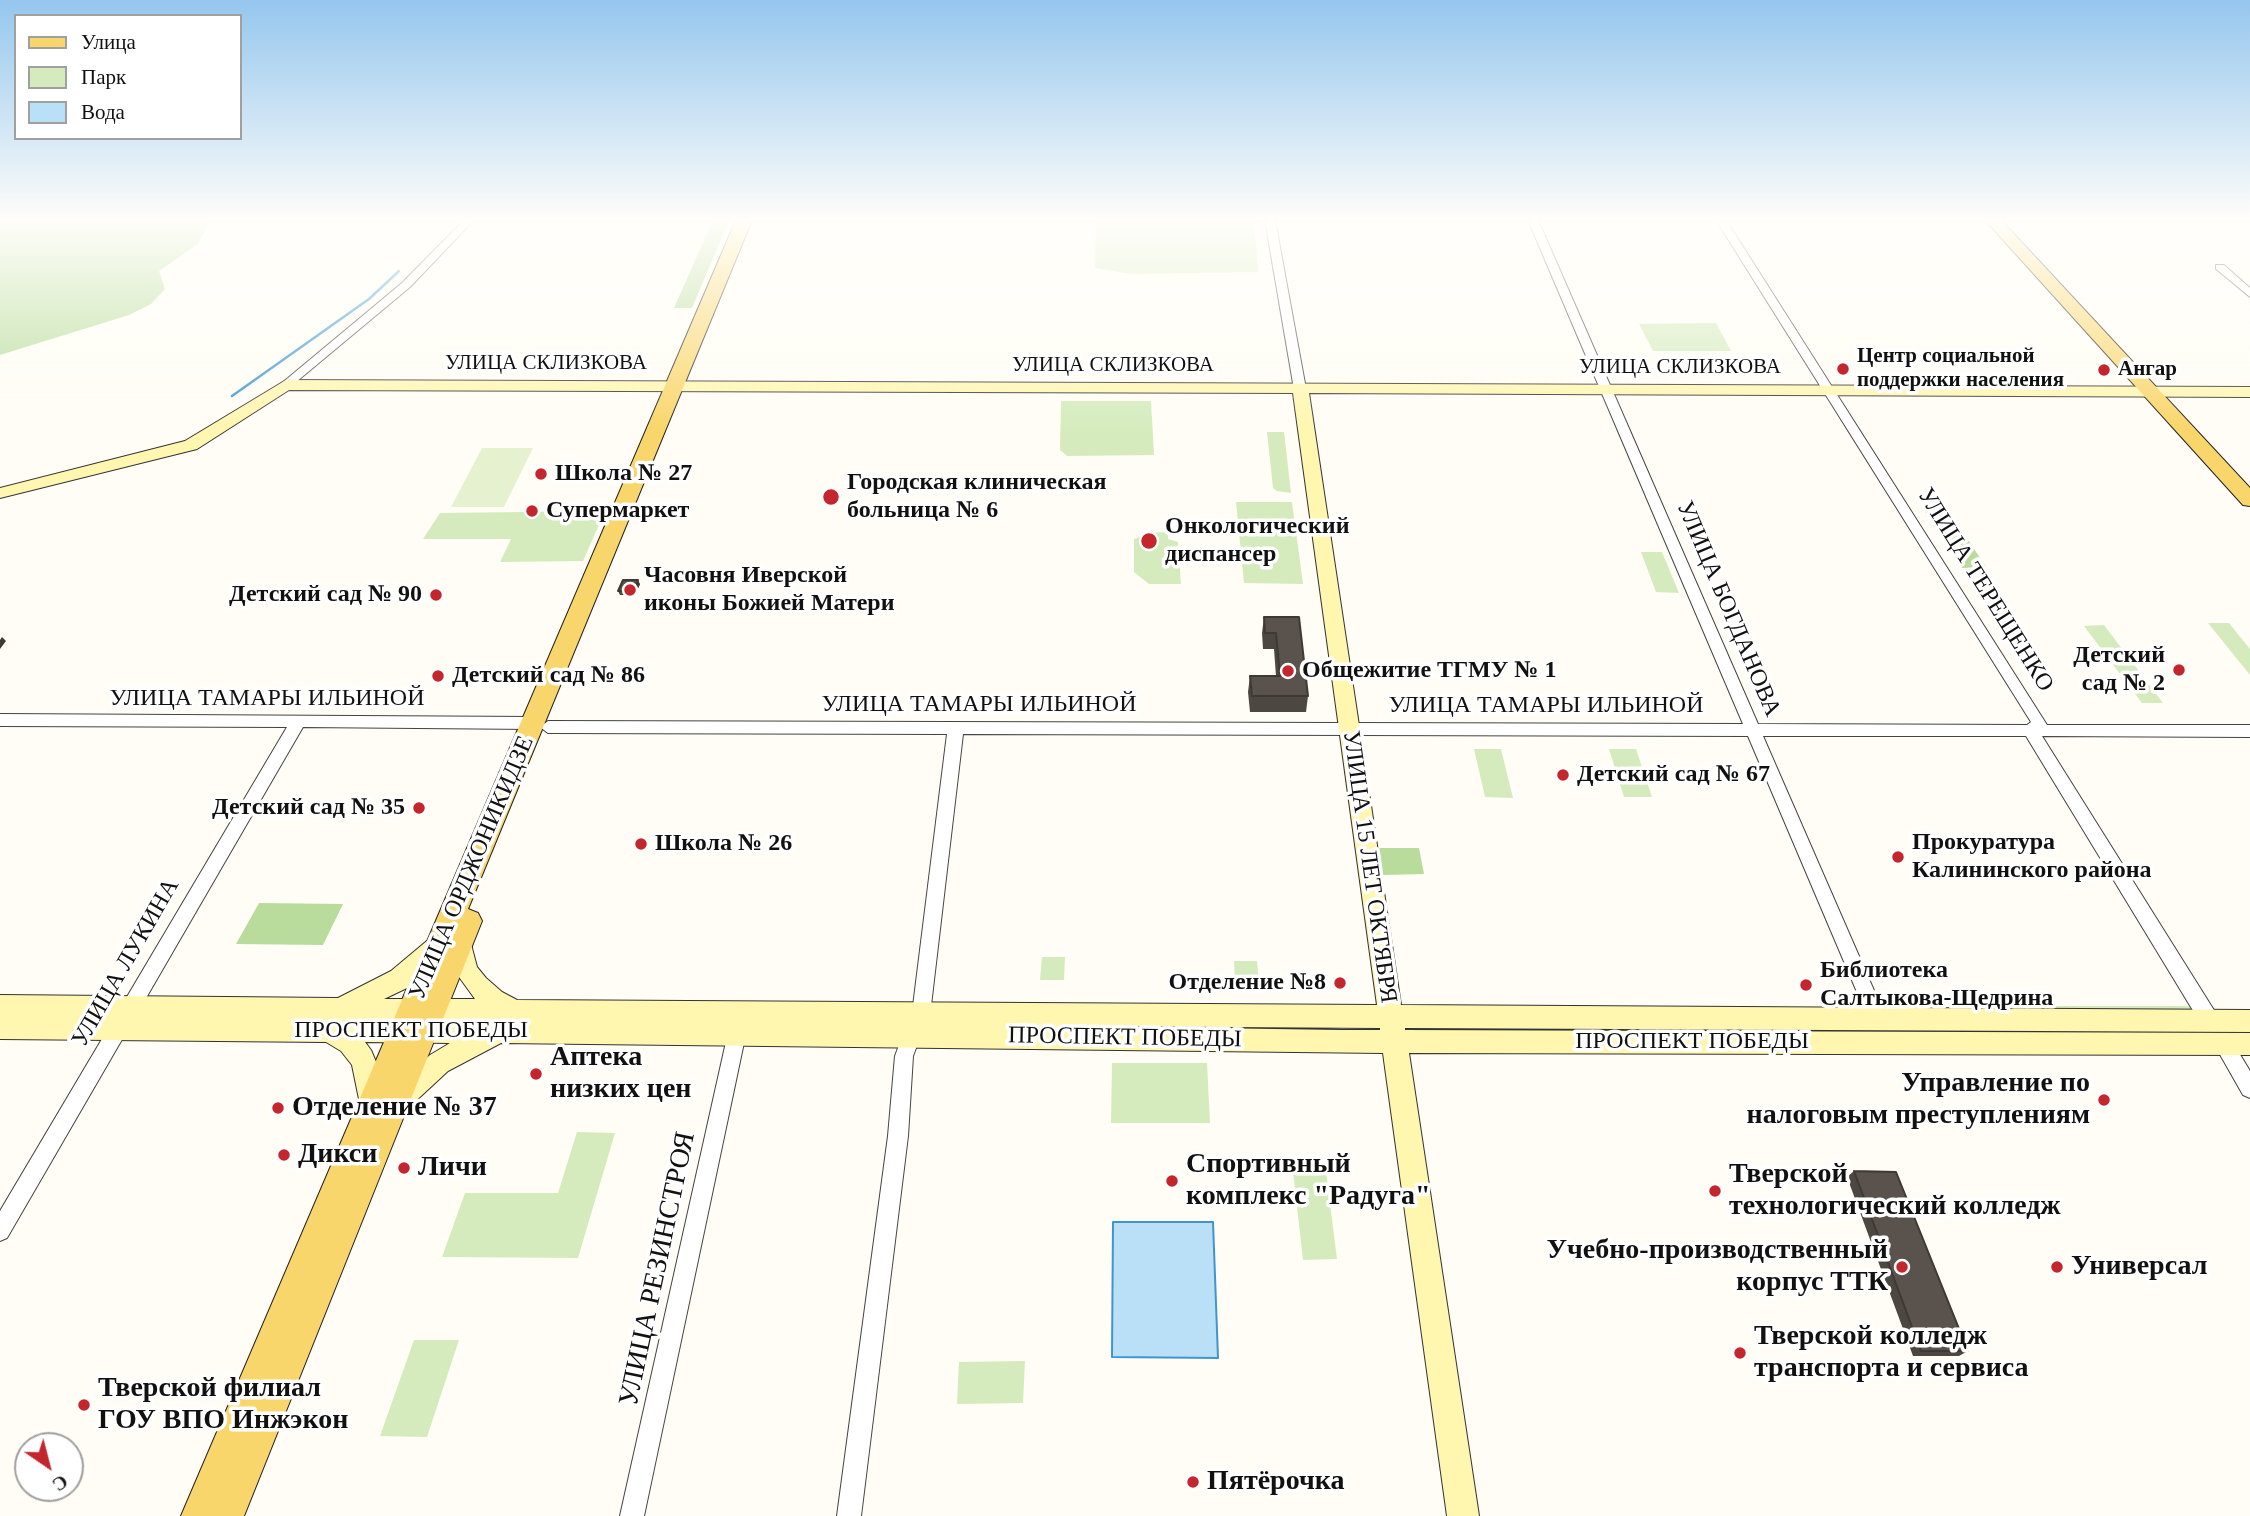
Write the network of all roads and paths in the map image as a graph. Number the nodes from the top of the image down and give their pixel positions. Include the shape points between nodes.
1 (399, 291) edge
2 (717, 291) edge
3 (723, 291) edge
4 (1283, 291) edge
5 (1565, 291) edge
6 (1766, 291) edge
7 (2061, 291) edge
8 (2069, 291) edge
9 (286, 385) junction
10 (681, 386) junction
11 (1300, 388) junction
12 (1608, 390) junction
13 (1830, 390) junction
14 (2158, 392) junction
15 (2250, 393) edge
16 (2250, 483) edge
17 (0, 493) edge
18 (2250, 500) edge
19 (0, 720) edge
20 (298, 722) junction
21 (540, 725) junction
22 (956, 727) junction
23 (1349, 729) junction
24 (1753, 730) junction
25 (2030, 730) junction
26 (2250, 731) edge
27 (451, 941) junction
28 (0, 1006) edge
29 (131, 1007) junction
30 (1391, 1015) junction
31 (1877, 1018) junction
32 (334, 1019) junction
33 (418, 1020) junction
34 (2210, 1020) junction
35 (510, 1021) junction
36 (2250, 1021) edge
37 (916, 1024) junction
38 (0, 1028) edge
39 (118, 1029) junction
40 (737, 1033) junction
41 (1395, 1041) junction
42 (2223, 1044) junction
43 (2250, 1044) edge
44 (2250, 1089) edge
45 (383, 1107) junction
46 (0, 1231) edge
47 (200, 1516) edge
48 (225, 1516) edge
49 (632, 1516) edge
50 (849, 1516) edge
51 (1464, 1516) edge

1 - 9 street
2 - 10 main road, УЛИЦА ОРДЖОНИКИДЗЕ
3 - 10 main road, УЛИЦА ОРДЖОНИКИДЗЕ
4 - 11 street, УЛИЦА 15 ЛЕТ ОКТЯБРЯ
5 - 12 street, УЛИЦА БОГДАНОВА
6 - 13 street, УЛИЦА ТЕРЕЩЕНКО
7 - 14 main road
8 - 14 main road
9 - 10 street, УЛИЦА СКЛИЗКОВА
9 - 17 street via 191,445
10 - 11 street, УЛИЦА СКЛИЗКОВА
10 - 21 main road, УЛИЦА ОРДЖОНИКИДЗЕ
11 - 12 street, УЛИЦА СКЛИЗКОВА
11 - 23 street, УЛИЦА 15 ЛЕТ ОКТЯБРЯ
12 - 13 street, УЛИЦА СКЛИЗКОВА
12 - 24 street, УЛИЦА БОГДАНОВА
13 - 14 street, УЛИЦА СКЛИЗКОВА
13 - 25 street, УЛИЦА ТЕРЕЩЕНКО via 2040,724
14 - 15 street, УЛИЦА СКЛИЗКОВА
14 - 16 main road
14 - 18 main road
19 - 20 street, УЛИЦА ТАМАРЫ ИЛЬИНОЙ
20 - 21 street, УЛИЦА ТАМАРЫ ИЛЬИНОЙ
20 - 29 street, УЛИЦА ЛУКИНА
21 - 22 street, УЛИЦА ТАМАРЫ ИЛЬИНОЙ
21 - 27 main road, УЛИЦА ОРДЖОНИКИДЗЕ
22 - 23 street, УЛИЦА ТАМАРЫ ИЛЬИНОЙ
22 - 37 street
23 - 24 street, УЛИЦА ТАМАРЫ ИЛЬИНОЙ
23 - 30 street, УЛИЦА 15 ЛЕТ ОКТЯБРЯ
24 - 25 street, УЛИЦА ТАМАРЫ ИЛЬИНОЙ
24 - 31 street, УЛИЦА БОГДАНОВА
25 - 26 street, УЛИЦА ТАМАРЫ ИЛЬИНОЙ
25 - 34 street, УЛИЦА ТЕРЕЩЕНКО
27 - 32 street
27 - 33 main road, УЛИЦА ОРДЖОНИКИДЗЕ
27 - 35 street via 477,986
28 - 29 street, ПРОСПЕКТ ПОБЕДЫ
29 - 32 street, ПРОСПЕКТ ПОБЕДЫ
29 - 39 street, УЛИЦА ЛУКИНА
30 - 31 street, ПРОСПЕКТ ПОБЕДЫ
30 - 37 street, ПРОСПЕКТ ПОБЕДЫ
30 - 41 street, УЛИЦА 15 ЛЕТ ОКТЯБРЯ
31 - 34 street, ПРОСПЕКТ ПОБЕДЫ
32 - 33 street, ПРОСПЕКТ ПОБЕДЫ
32 - 39 street, ПРОСПЕКТ ПОБЕДЫ
32 - 45 street via 362,1058
33 - 35 street, ПРОСПЕКТ ПОБЕДЫ
33 - 45 main road, УЛИЦА ОРДЖОНИКИДЗЕ
34 - 36 street, ПРОСПЕКТ ПОБЕДЫ
35 - 37 street, ПРОСПЕКТ ПОБЕДЫ
35 - 40 street, ПРОСПЕКТ ПОБЕДЫ
35 - 45 street via 439,1063
37 - 40 street, ПРОСПЕКТ ПОБЕДЫ
37 - 41 street, ПРОСПЕКТ ПОБЕДЫ
37 - 50 street via 904,1056
38 - 39 street, ПРОСПЕКТ ПОБЕДЫ
39 - 46 street, УЛИЦА ЛУКИНА
40 - 49 street, УЛИЦА РЕЗИНСТРОЯ
41 - 42 street, ПРОСПЕКТ ПОБЕДЫ
41 - 51 street, УЛИЦА 15 ЛЕТ ОКТЯБРЯ
42 - 43 street, ПРОСПЕКТ ПОБЕДЫ
42 - 44 street
45 - 47 main road, УЛИЦА ОРДЖОНИКИДЗЕ
45 - 48 main road, УЛИЦА ОРДЖОНИКИДЗЕ

